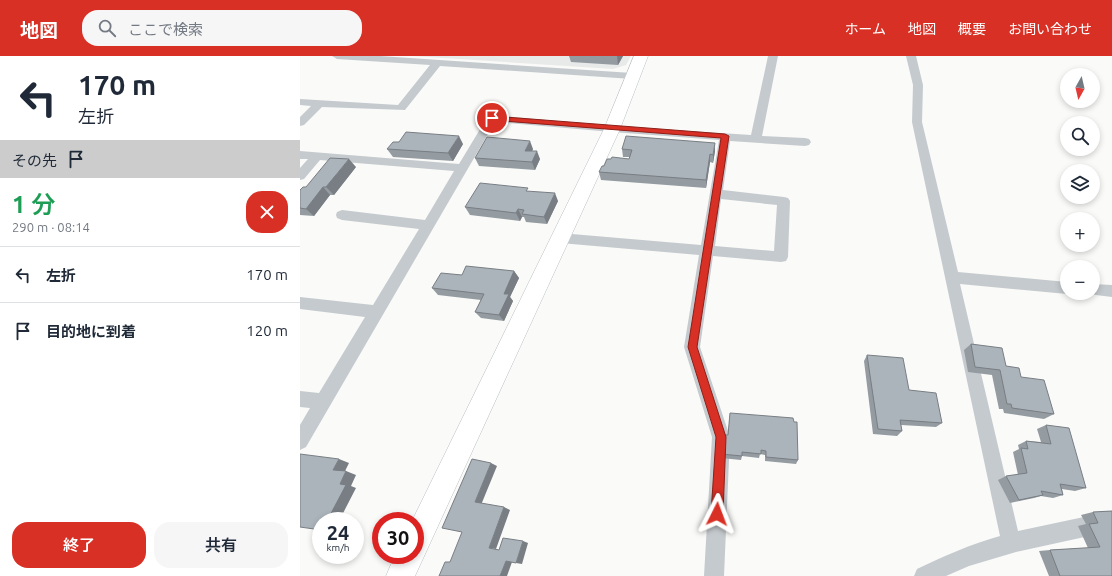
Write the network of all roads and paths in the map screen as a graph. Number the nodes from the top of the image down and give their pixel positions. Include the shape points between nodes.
1 (337, 56) edge
2 (641, 56) edge
3 (773, 56) edge
4 (911, 56) edge
5 (437, 63) junction
6 (632, 76) junction
7 (300, 102) edge
8 (320, 103) junction
9 (300, 123) edge
10 (612, 129) junction
11 (725, 136) junction
12 (756, 139) junction
13 (805, 142) dead end
14 (300, 155) edge
15 (317, 156) junction
16 (463, 168) junction
17 (300, 176) edge
18 (716, 194) junction
19 (342, 215) dead end
20 (428, 225) junction
21 (560, 238) junction
22 (707, 251) junction
23 (952, 276) junction
24 (1060, 287) edge
25 (1100, 290) edge
26 (1112, 291) edge
27 (300, 303) edge
28 (376, 312) junction
29 (300, 399) edge
30 (324, 401) junction
31 (300, 441) edge
32 (1112, 521) edge
33 (424, 526) edge
34 (1012, 542) junction
35 (406, 564) edge
36 (400, 576) edge
37 (714, 576) edge
38 (924, 576) edge

1 - 5 street
2 - 6 street
3 - 12 street
4 - 23 street via 918,85 917,122
5 - 6 street
5 - 8 street via 401,108
6 - 10 street
7 - 8 street
8 - 9 street
10 - 11 street
10 - 16 street via 492,118
10 - 21 street
11 - 12 street
11 - 18 street
12 - 13 street
14 - 15 street
15 - 16 street
15 - 17 street
16 - 20 street
18 - 22 street
18 - 22 street via 784,201 782,257
19 - 20 street
20 - 28 street
21 - 22 street
21 - 33 street
22 - 37 street via 692,347 721,437
23 - 24 street
23 - 34 street
25 - 26 street
27 - 28 street
28 - 30 street
29 - 30 street
30 - 31 street
32 - 34 street
34 - 38 street via 948,563
35 - 36 street

